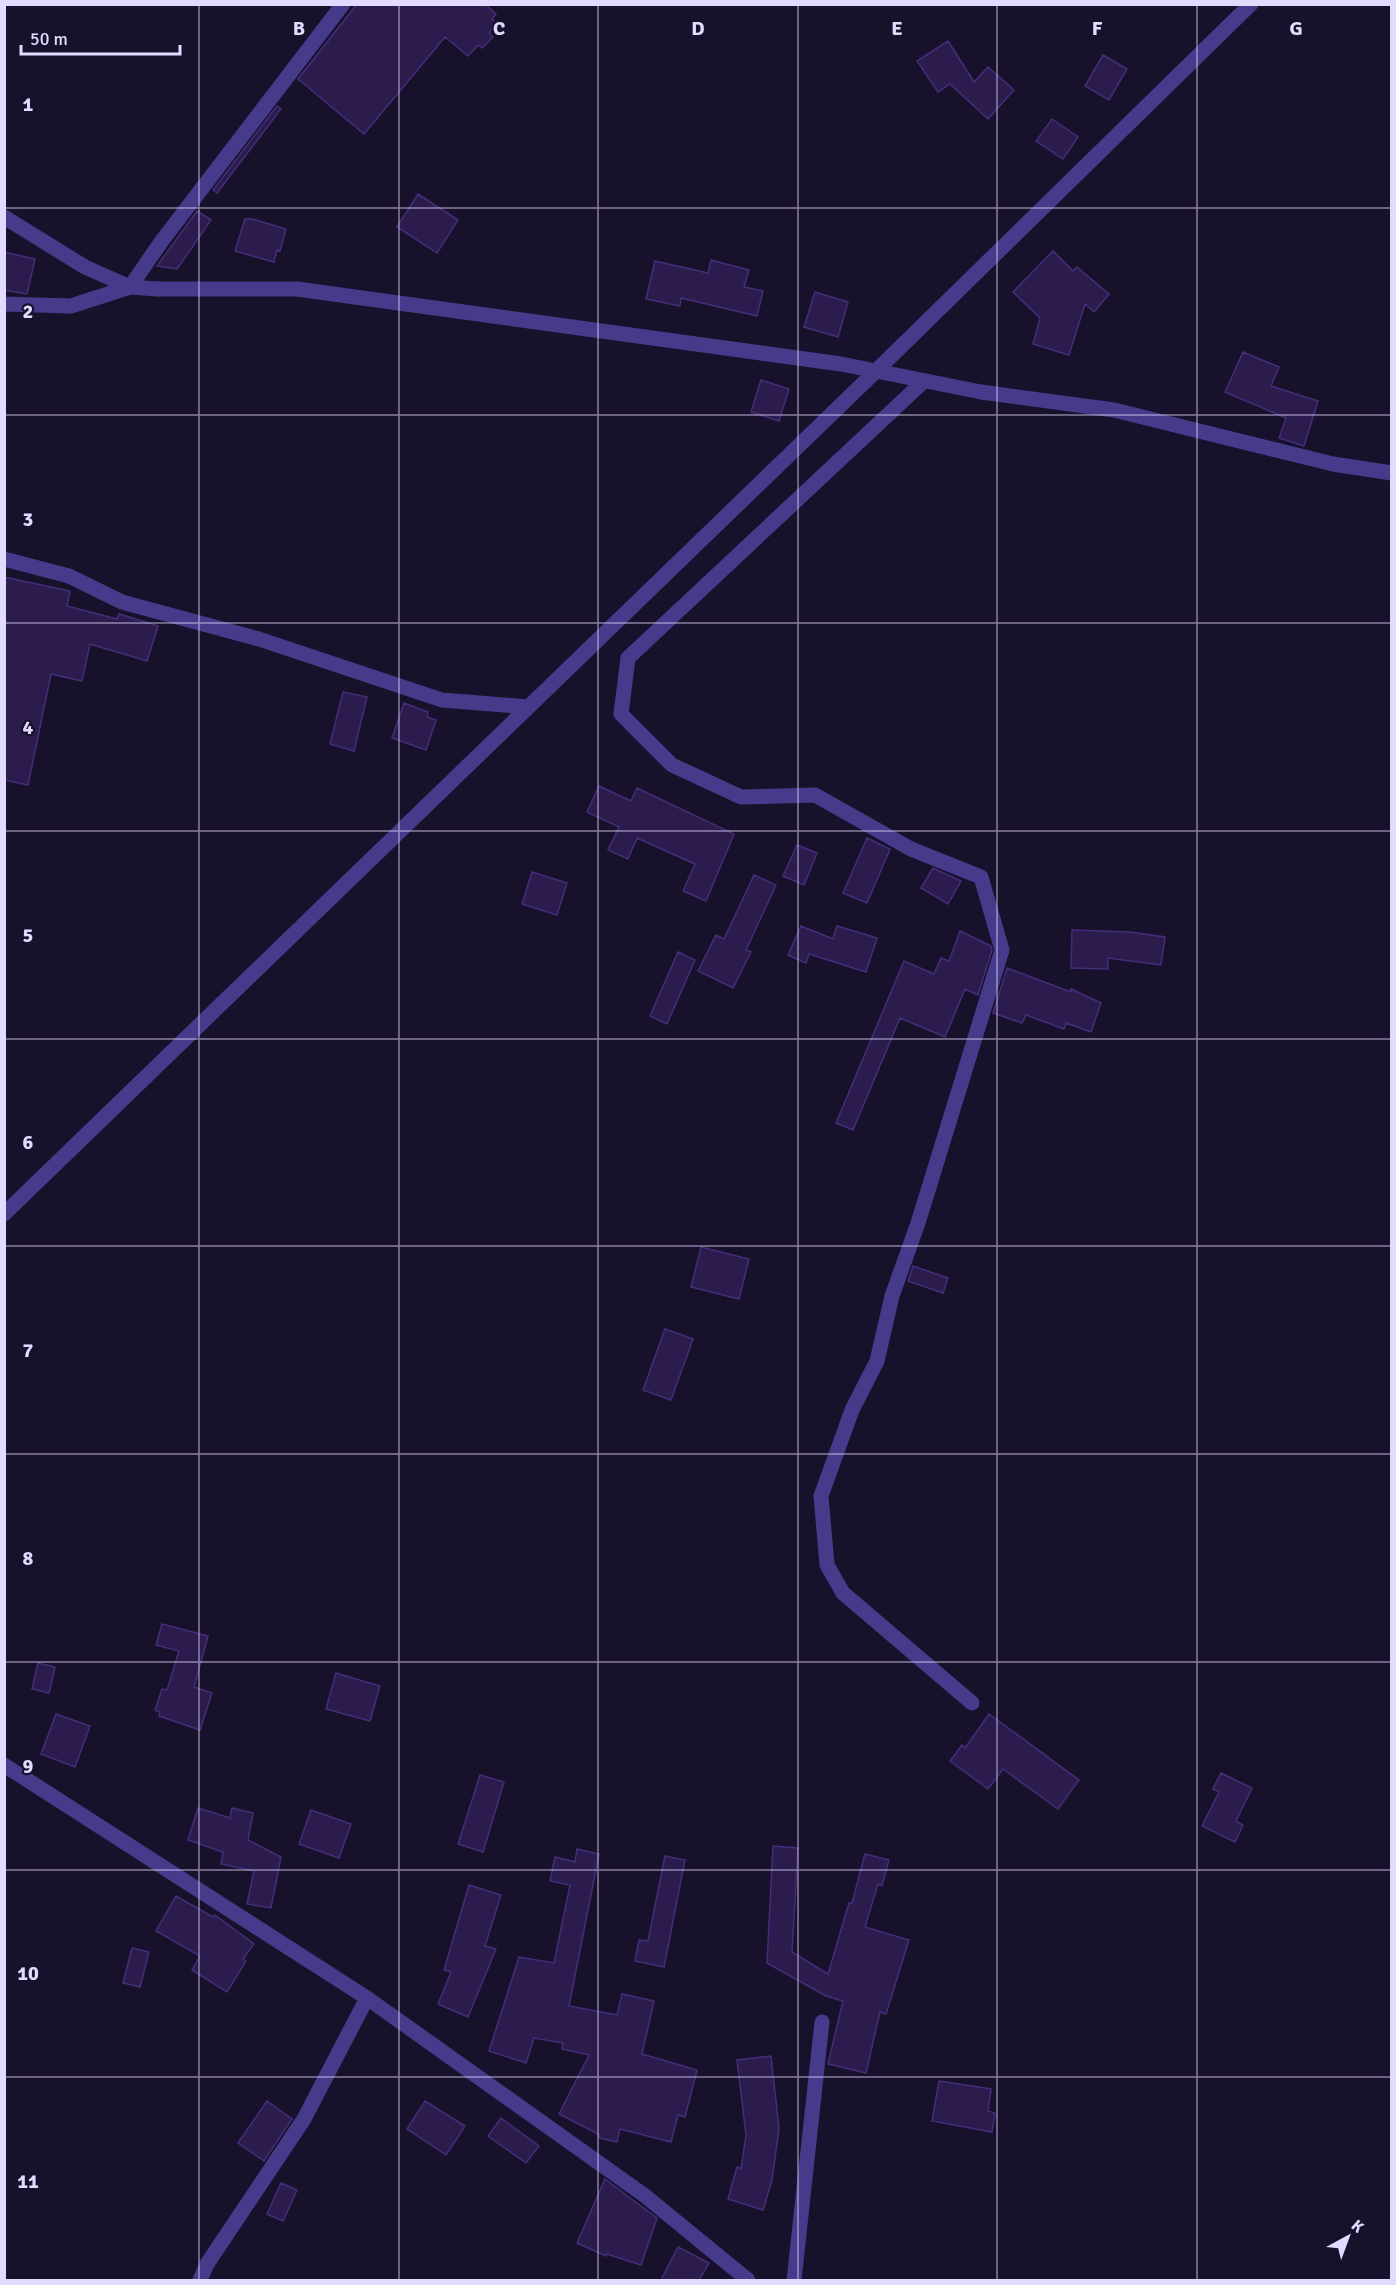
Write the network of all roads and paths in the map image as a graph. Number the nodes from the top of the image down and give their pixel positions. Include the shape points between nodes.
1 (343, 4) edge
2 (1251, 4) edge
3 (4, 217) edge
4 (130, 287) junction
5 (4, 304) edge
6 (876, 371) junction
7 (924, 381) junction
8 (1392, 473) edge
9 (4, 559) edge
10 (528, 707) junction
11 (4, 1214) edge
12 (972, 1703) dead end
13 (4, 1765) edge
14 (367, 1998) junction
15 (822, 2022) dead end
16 (200, 2280) edge
17 (748, 2280) edge
18 (794, 2280) edge

1 - 4 street
2 - 6 street
3 - 4 street via 85,267
4 - 5 street via 71,306
4 - 6 street via 297,289
6 - 7 street
6 - 10 street
7 - 8 street via 1114,410 1334,464
7 - 12 street via 628,658 621,714 672,765 741,797 814,795 911,849 981,877 1002,950 892,1296 877,1361 852,1410 821,1496 827,1565 843,1593
9 - 10 street via 69,576 122,602 259,639 442,700
10 - 11 street
13 - 14 street
14 - 16 street via 304,2119
14 - 17 street via 644,2195
15 - 18 street

